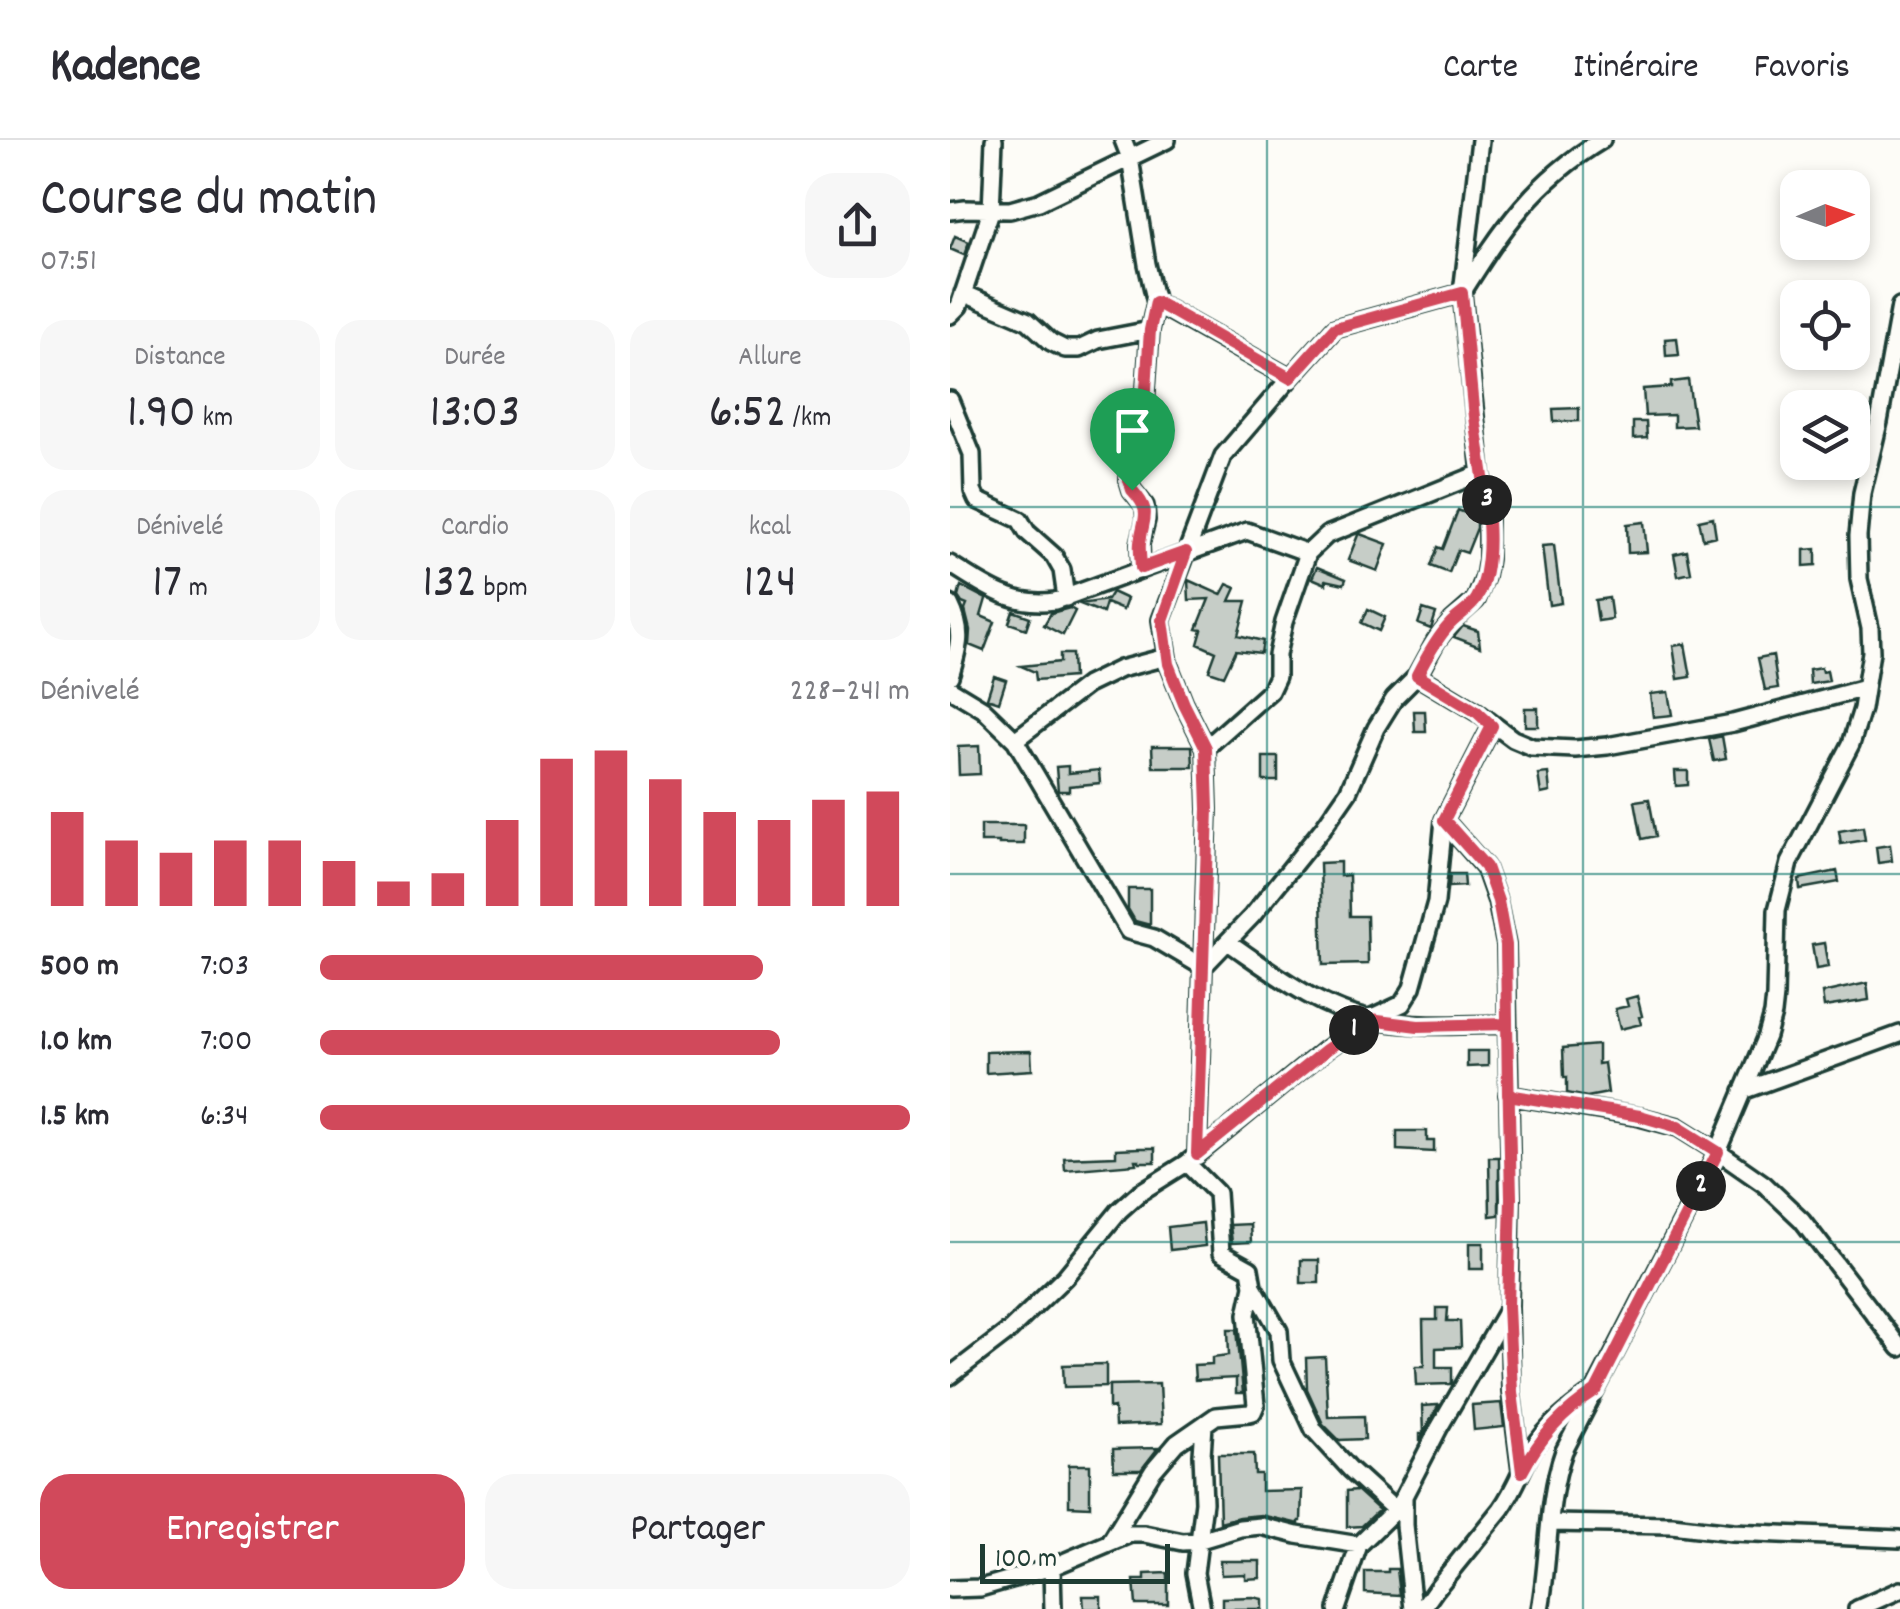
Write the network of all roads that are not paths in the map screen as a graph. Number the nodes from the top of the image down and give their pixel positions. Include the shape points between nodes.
1 (994, 140) edge
2 (1123, 140) edge
3 (1167, 140) edge
4 (1480, 140) edge
5 (1602, 140) edge
6 (1130, 158) junction
7 (991, 210) junction
8 (950, 211) edge
9 (963, 293) junction
10 (1462, 293) junction
11 (1156, 302) junction
12 (1900, 306) edge
13 (950, 315) edge
14 (1150, 330) junction
15 (1290, 378) junction
16 (950, 400) edge
17 (1481, 472) junction
18 (1186, 552) junction
19 (1308, 554) junction
20 (950, 564) edge
21 (1141, 568) junction
22 (1066, 598) junction
23 (953, 614) edge
24 (1166, 657) junction
25 (950, 676) edge
26 (1417, 676) junction
27 (1865, 688) junction
28 (950, 690) edge
29 (1492, 726) junction
30 (1015, 740) junction
31 (1206, 748) junction
32 (1444, 820) junction
33 (1228, 942) junction
34 (1203, 967) junction
35 (1370, 1020) junction
36 (1507, 1024) junction
37 (1900, 1034) edge
38 (1744, 1091) junction
39 (1508, 1095) junction
40 (1718, 1152) junction
41 (1192, 1158) junction
42 (1252, 1286) junction
43 (1508, 1306) junction
44 (1900, 1348) edge
45 (950, 1376) edge
46 (1596, 1391) junction
47 (1204, 1425) junction
48 (1522, 1472) junction
49 (1399, 1503) junction
50 (1550, 1523) junction
51 (1900, 1539) edge
52 (1197, 1541) junction
53 (1109, 1543) junction
54 (1359, 1545) junction
55 (1052, 1567) junction
56 (950, 1589) edge
57 (1900, 1590) edge
58 (1053, 1609) edge
59 (1202, 1609) edge
60 (1337, 1609) edge
61 (1412, 1609) edge
62 (1422, 1609) edge
63 (1540, 1609) edge
64 (1856, 1609) edge

1 - 7 street
2 - 6 street
3 - 6 street
4 - 10 street
5 - 10 street via 1531,196
6 - 7 street via 1039,202
6 - 11 street
7 - 8 street
7 - 9 street
9 - 13 street
9 - 14 street via 1028,321 1065,349
10 - 15 street via 1335,328
10 - 17 street
11 - 14 street
11 - 15 street
12 - 27 street via 1858,536 1870,628
14 - 21 street via 1144,418 1129,480 1145,506
15 - 18 street via 1224,456
16 - 22 street via 972,454 977,500 1020,520 1054,556
17 - 19 street via 1327,535
17 - 26 street via 1488,503 1485,577 1476,600 1436,641
18 - 19 street via 1247,531
18 - 21 street
18 - 24 street via 1162,620
19 - 31 street via 1270,690
20 - 22 street via 1026,603
21 - 22 street
23 - 25 street via 960,638
24 - 30 street via 1087,685
24 - 31 street
26 - 29 street
26 - 33 street via 1376,728 1348,792 1323,828
27 - 29 street via 1608,746 1532,747
27 - 38 street via 1851,744 1789,863 1777,910 1774,1014
28 - 30 street
29 - 32 street
30 - 34 street via 1128,931
31 - 34 street
32 - 35 street via 1436,902 1412,988 1402,1004
32 - 36 street via 1486,867 1498,901
33 - 34 street
33 - 35 street via 1333,1007
34 - 41 street
35 - 36 street
35 - 41 street
36 - 39 street
37 - 38 street
38 - 40 street
39 - 40 street via 1640,1116 1678,1127
39 - 43 street
40 - 44 street via 1802,1220
40 - 46 street
41 - 42 street via 1216,1193 1220,1253 1250,1268
41 - 45 street via 1119,1211 1065,1277
42 - 47 street via 1247,1314 1255,1409
42 - 49 street via 1279,1330 1281,1360 1310,1423 1326,1445
43 - 48 street
43 - 49 street
46 - 48 street via 1546,1432
46 - 50 street via 1559,1466
47 - 52 street
47 - 53 street via 1166,1454
48 - 62 street
49 - 54 street
49 - 61 street
50 - 51 street
50 - 63 street
52 - 53 street via 1144,1534
52 - 54 street via 1249,1526
52 - 59 street
53 - 55 street
54 - 60 street
55 - 56 street via 980,1588
55 - 58 street
57 - 64 street

